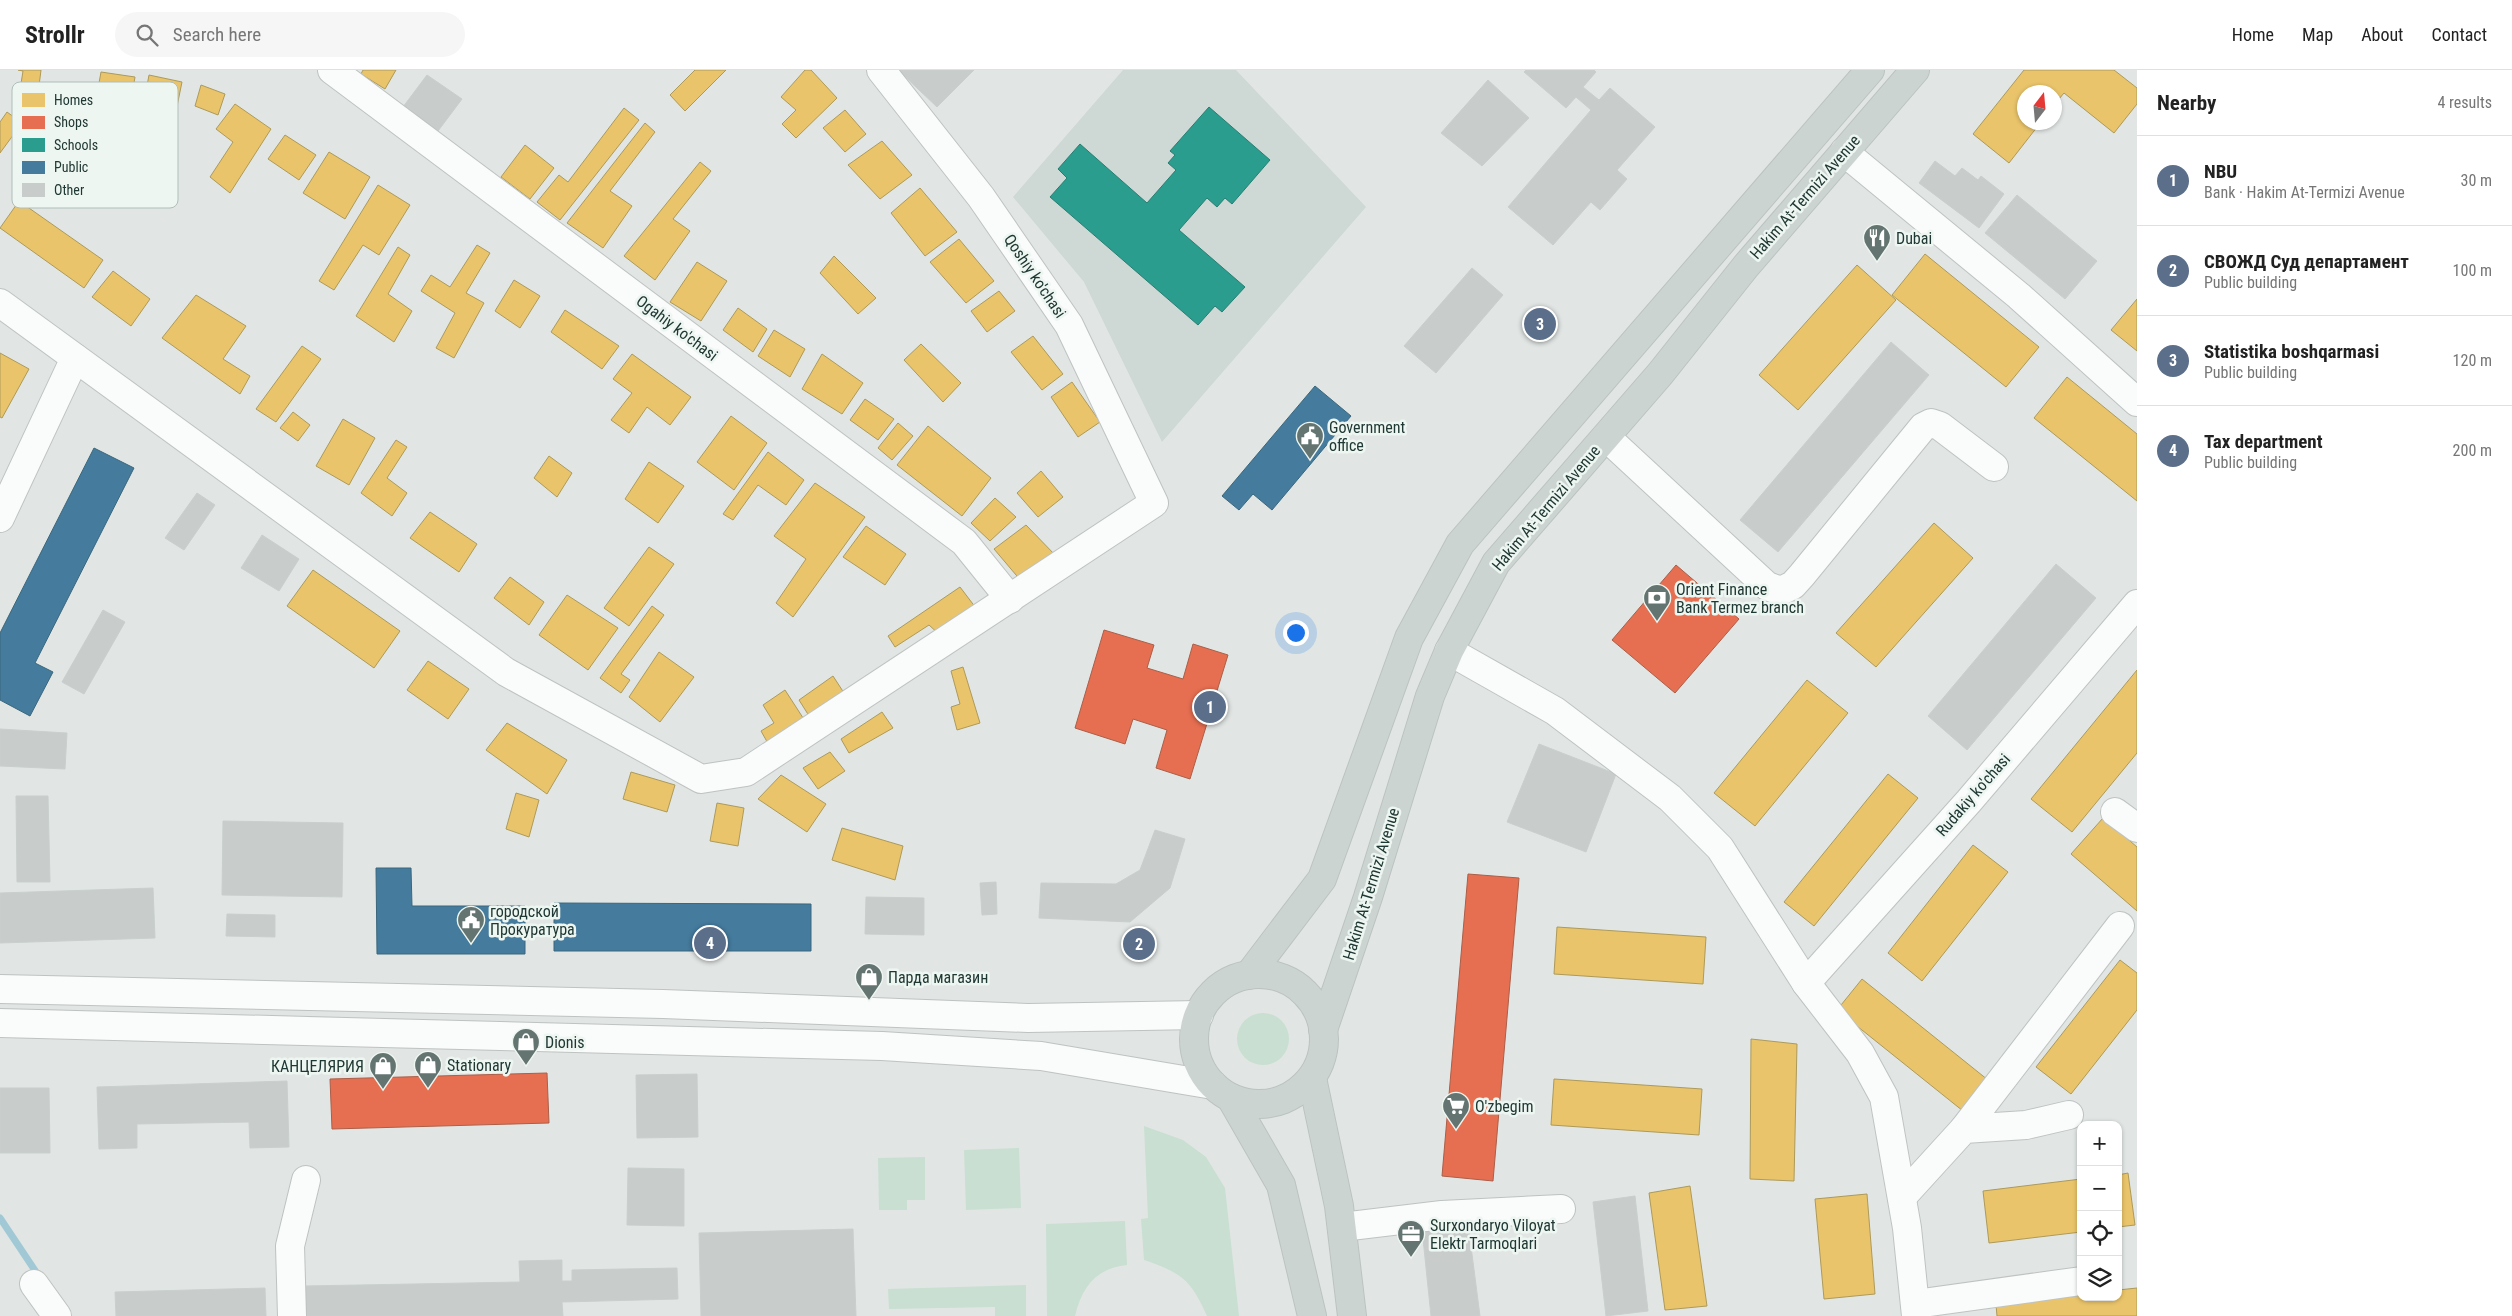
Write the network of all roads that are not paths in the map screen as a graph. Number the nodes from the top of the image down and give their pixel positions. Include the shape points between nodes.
1 (332, 70) edge
2 (881, 70) edge
3 (1870, 70) edge
4 (1915, 70) edge
5 (1844, 152) junction
6 (0, 302) edge
7 (75, 358) junction
8 (2137, 402) edge
9 (1606, 437) junction
10 (1994, 467) dead end
11 (0, 518) edge
12 (1010, 599) junction
13 (2137, 604) edge
14 (1449, 651) junction
15 (2115, 812) dead end
16 (2137, 828) edge
17 (2120, 926) dead end
18 (1249, 975) junction
19 (1806, 983) junction
20 (0, 989) edge
21 (1198, 1015) junction
22 (0, 1023) edge
23 (1324, 1030) junction
24 (1312, 1078) junction
25 (1222, 1092) junction
26 (2069, 1115) dead end
27 (1964, 1129) junction
28 (306, 1180) dead end
29 (1902, 1198) junction
30 (1561, 1209) dead end
31 (1342, 1227) junction
32 (2077, 1282) edge
33 (34, 1284) dead end
34 (1915, 1310) edge
35 (58, 1316) edge
36 (292, 1316) edge
37 (1312, 1316) edge
38 (1352, 1316) edge

1 - 12 street, Ogahiy ko'chasi via 964,542
2 - 12 street, Qoshiy ko'chasi via 981,197 1069,325 1154,503
3 - 18 main road, Hakim At-Termizi Avenue via 1460,544 1409,638 1322,879
4 - 5 main road, Hakim At-Termizi Avenue
5 - 8 street via 2019,296
5 - 9 main road, Hakim At-Termizi Avenue
6 - 7 street
7 - 11 street
7 - 12 street via 506,672 701,779 746,772
9 - 10 street via 1767,586 1781,591 1802,575 1923,427 1931,423 1940,426
9 - 14 main road, Hakim At-Termizi Avenue via 1496,563
13 - 19 street, Rudakiy ko'chasi
14 - 19 street via 1555,711 1670,798 1720,848
14 - 23 main road, Hakim At-Termizi Avenue via 1430,696
15 - 16 street
17 - 27 street
18 - 21 main road via 1228,982 1210,996
18 - 23 main road via 1270,975 1300,990 1318,1010
19 - 29 street via 1860,1053 1884,1097
20 - 21 street via 683,1005 1028,1018
21 - 25 main road via 1194,1033 1195,1052 1201,1070
22 - 25 street via 882,1046 1041,1056
23 - 24 main road via 1320,1063
24 - 25 main road via 1296,1093 1275,1102 1252,1104
24 - 31 main road
25 - 37 main road via 1281,1185
26 - 27 street via 2026,1125
27 - 29 street
28 - 36 street via 290,1246
29 - 34 street
30 - 31 street via 1442,1215
31 - 38 main road
32 - 34 street
33 - 35 street

